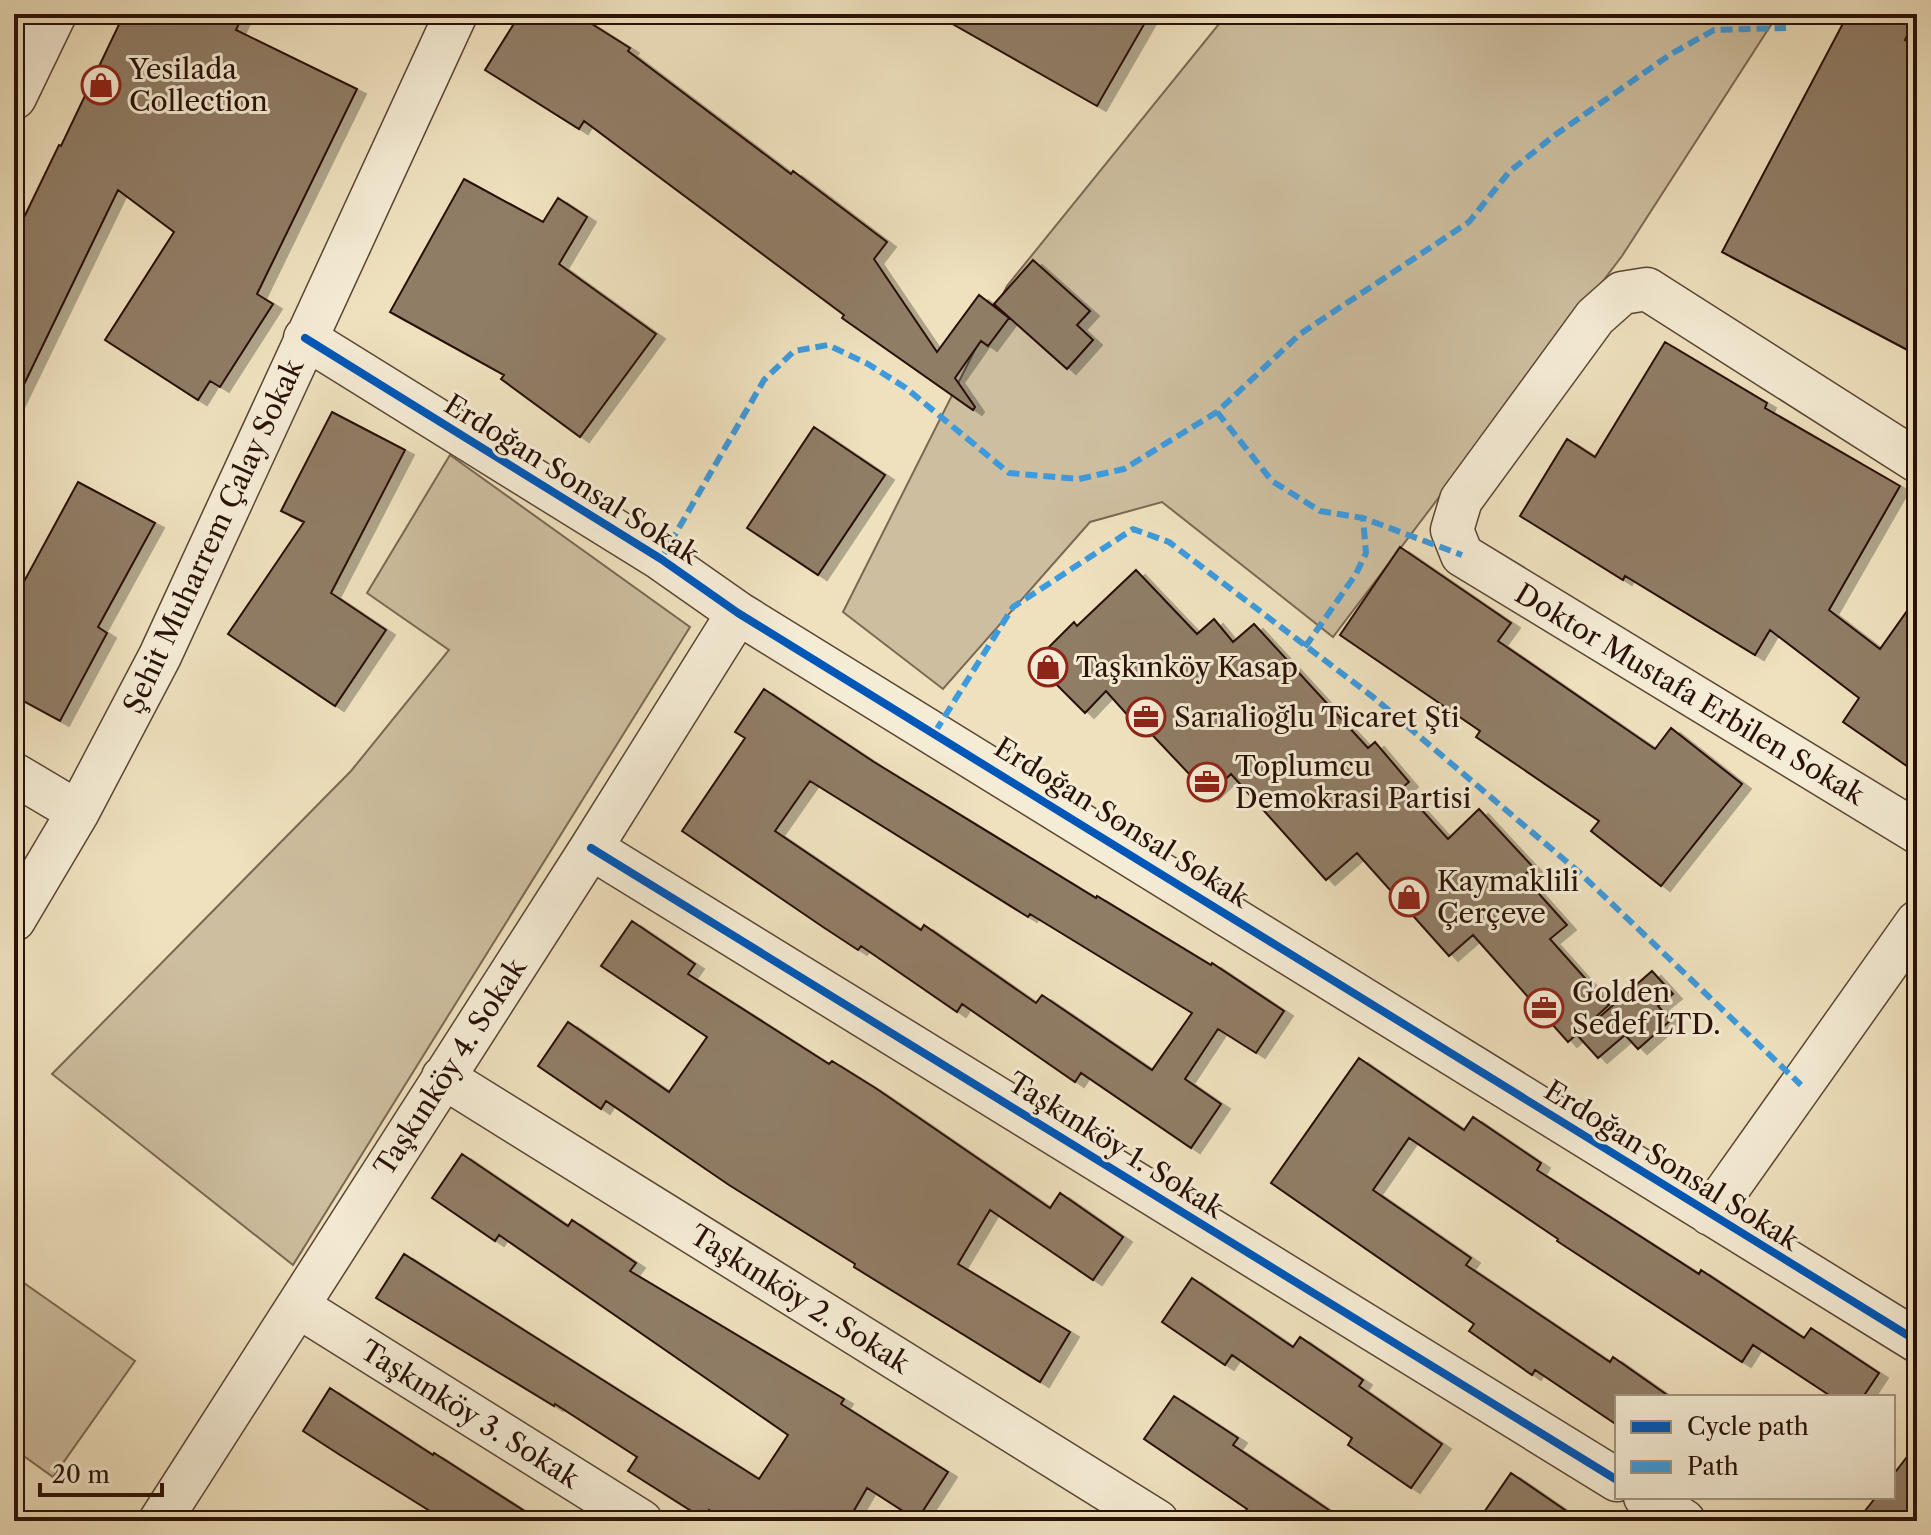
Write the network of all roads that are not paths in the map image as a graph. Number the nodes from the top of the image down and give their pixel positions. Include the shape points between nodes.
1 (54, 14) edge
2 (456, 14) edge
3 (16, 87) edge
4 (305, 338) junction
5 (1917, 461) edge
6 (738, 613) junction
7 (14, 774) edge
8 (78, 812) junction
9 (1917, 832) edge
10 (591, 848) junction
11 (14, 920) edge
12 (1917, 922) edge
13 (443, 1077) junction
14 (1710, 1214) junction
15 (299, 1307) junction
16 (1917, 1341) edge
17 (1615, 1479) edge
18 (1648, 1499) edge
19 (160, 1521) edge
20 (641, 1521) edge
21 (1157, 1521) edge
22 (1684, 1521) edge

1 - 3 street
2 - 4 street, Şehit Muharrem Çalay Sokak
4 - 6 street, Erdoğan Sonsal Sokak via 661,559
4 - 8 street, Şehit Muharrem Çalay Sokak via 160,656
5 - 9 street, Doktor Mustafa Erbilen Sokak via 1647,289 1622,293 1595,317 1461,500 1452,530 1462,555
6 - 10 street, Taşkınköy 4. Sokak
6 - 14 street, Erdoğan Sonsal Sokak
7 - 8 street
8 - 11 street, Şehit Muharrem Çalay Sokak
10 - 13 street, Taşkınköy 4. Sokak
10 - 17 street, Taşkınköy 1. Sokak
12 - 14 street
13 - 15 street, Taşkınköy 4. Sokak
13 - 21 street, Taşkınköy 2. Sokak
14 - 16 street, Erdoğan Sonsal Sokak
15 - 19 street, Taşkınköy 4. Sokak
15 - 20 street, Taşkınköy 3. Sokak
18 - 22 street

